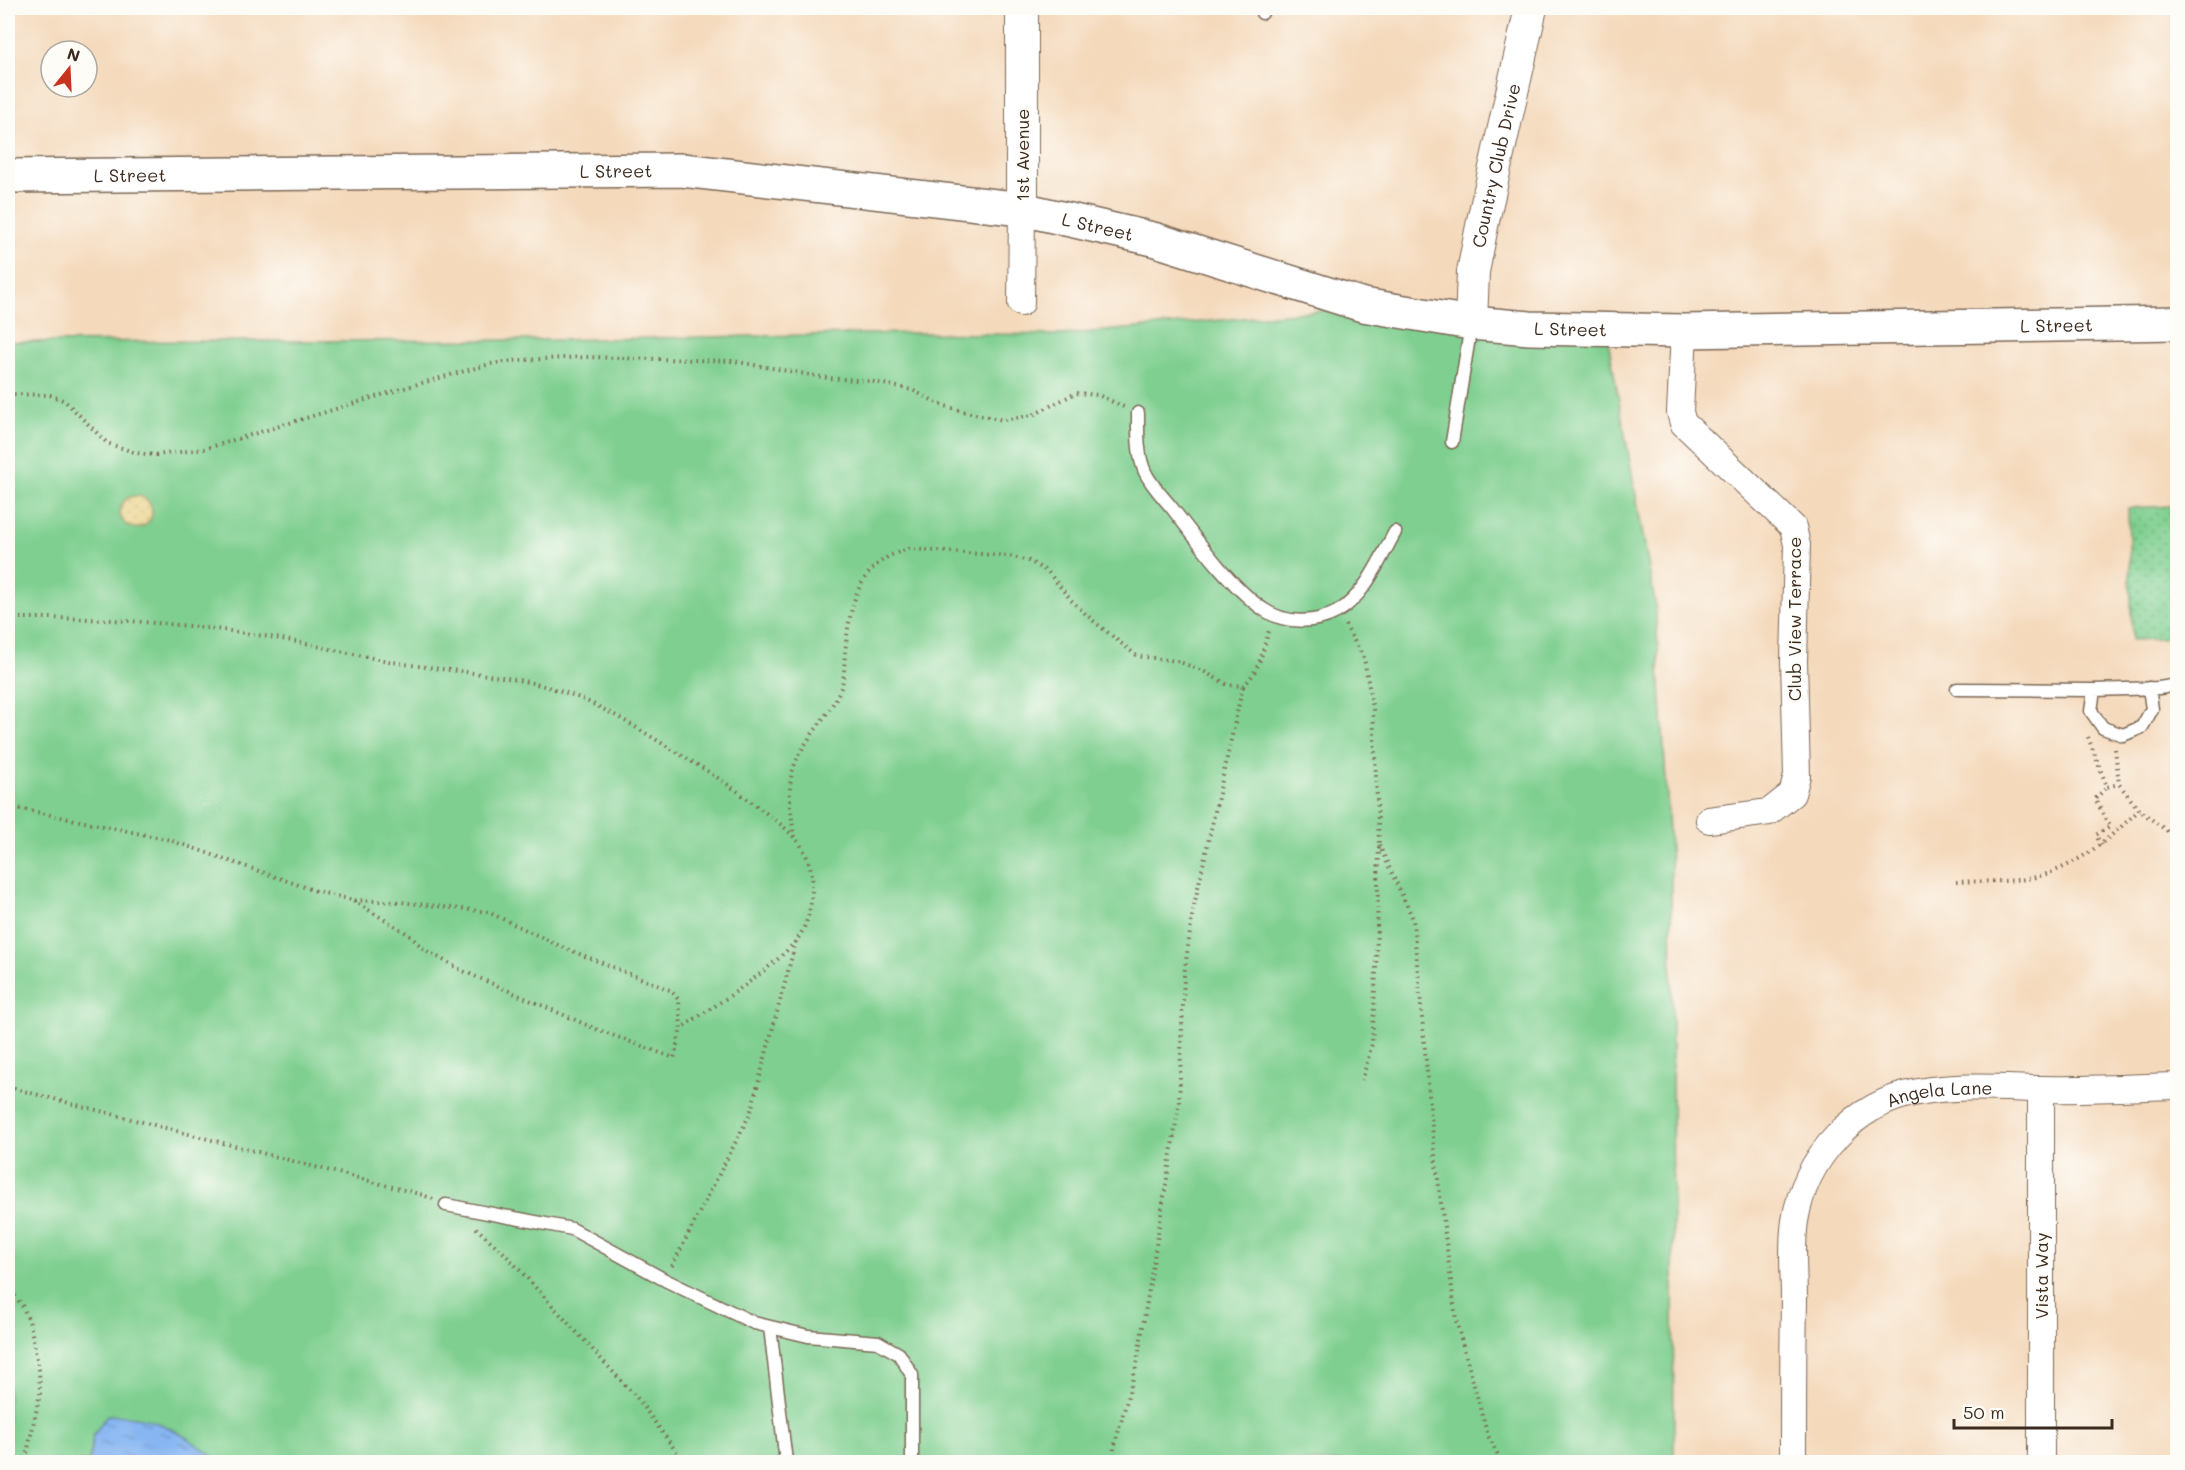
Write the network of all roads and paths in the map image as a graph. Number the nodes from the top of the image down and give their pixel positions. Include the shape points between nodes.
1 (1022, 8) edge
2 (1531, 8) edge
3 (8, 176) edge
4 (1022, 209) junction
5 (1021, 303) dead end
6 (1471, 323) junction
7 (2178, 323) edge
8 (1684, 331) junction
9 (8, 394) edge
10 (1138, 413) joint
11 (1452, 442) dead end
12 (1395, 532) dead end
13 (1337, 612) junction
14 (8, 618) edge
15 (1284, 619) junction
16 (2178, 685) edge
17 (1243, 686) junction
18 (2149, 688) junction
19 (1957, 689) dead end
20 (2094, 690) junction
21 (2090, 742) dead end
22 (2114, 747) dead end
23 (2119, 784) junction
24 (2107, 787) junction
25 (8, 806) edge
26 (2139, 810) junction
27 (1709, 820) dead end
28 (794, 837) junction
29 (2178, 839) edge
30 (1379, 845) junction
31 (2101, 845) junction
32 (1956, 882) dead end
33 (352, 900) junction
34 (796, 941) junction
35 (681, 1028) junction
36 (1362, 1080) dead end
37 (8, 1086) edge
38 (2178, 1086) edge
39 (2041, 1089) junction
40 (446, 1205) junction
41 (665, 1280) junction
42 (8, 1286) edge
43 (770, 1327) junction
44 (25, 1462) edge
45 (684, 1462) edge
46 (786, 1462) edge
47 (912, 1462) edge
48 (1113, 1462) edge
49 (1502, 1462) edge
50 (1793, 1462) edge
51 (2041, 1462) edge

1 - 4 street, 1st Avenue
2 - 6 street, Country Club Drive via 1473,272
3 - 4 main road, L Street via 682,170
4 - 5 street, 1st Avenue
4 - 6 main road, L Street via 1153,239 1363,304
6 - 8 main road, L Street
6 - 11 lane
7 - 8 main road, L Street
8 - 27 street, Club View Terrace via 1680,412 1683,423 1793,527 1797,545 1797,776 1791,794 1769,812
9 - 10 path via 50,395 65,401 107,443 156,455 204,449 490,364 519,360 732,361 912,390 958,410 1003,420 1033,415 1077,393 1098,395
10 - 15 lane via 1145,471 1159,492 1240,589 1264,610
12 - 13 lane via 1359,594
13 - 15 lane via 1310,621
13 - 30 path via 1364,658 1370,689
14 - 28 path via 208,628 562,691 600,707 678,753 730,786
15 - 17 path via 1272,623 1258,668
16 - 18 lane
17 - 28 path via 1228,685 1177,661 1137,656 1091,619 1048,572 1029,561 1010,556 909,549 895,552 868,572 858,592 849,620 842,687 792,771
17 - 48 path via 1193,910 1184,976 1179,1104 1137,1363
18 - 20 lane
18 - 20 lane via 2152,709 2142,727 2123,735 2103,728 2091,711
19 - 20 lane
21 - 24 path
22 - 23 path
23 - 24 path
23 - 26 path
24 - 31 path via 2095,799 2110,826 2096,834
25 - 33 path via 170,840
26 - 29 path
26 - 31 path
28 - 34 path via 812,870 813,887 804,927
30 - 36 path via 1372,1044
30 - 49 path via 1413,919 1434,1148 1456,1320 1488,1436
31 - 32 path via 2074,862 2028,878
33 - 35 path via 488,912 562,947 670,990 679,1000
33 - 35 path via 463,971 596,1029 674,1058
34 - 35 path via 762,971
34 - 41 path via 750,1114
37 - 40 path via 423,1195
38 - 39 street, Angela Lane
39 - 50 street, Angela Lane via 1988,1086 1917,1092 1891,1100 1855,1120 1826,1148 1805,1183 1795,1223
39 - 51 street, Vista Way
40 - 41 lane via 572,1229
40 - 45 path via 504,1253 561,1313 637,1398
41 - 43 lane
42 - 44 path via 30,1324 39,1370 40,1394
43 - 46 lane
43 - 47 lane via 808,1336 878,1342 899,1354 912,1375

